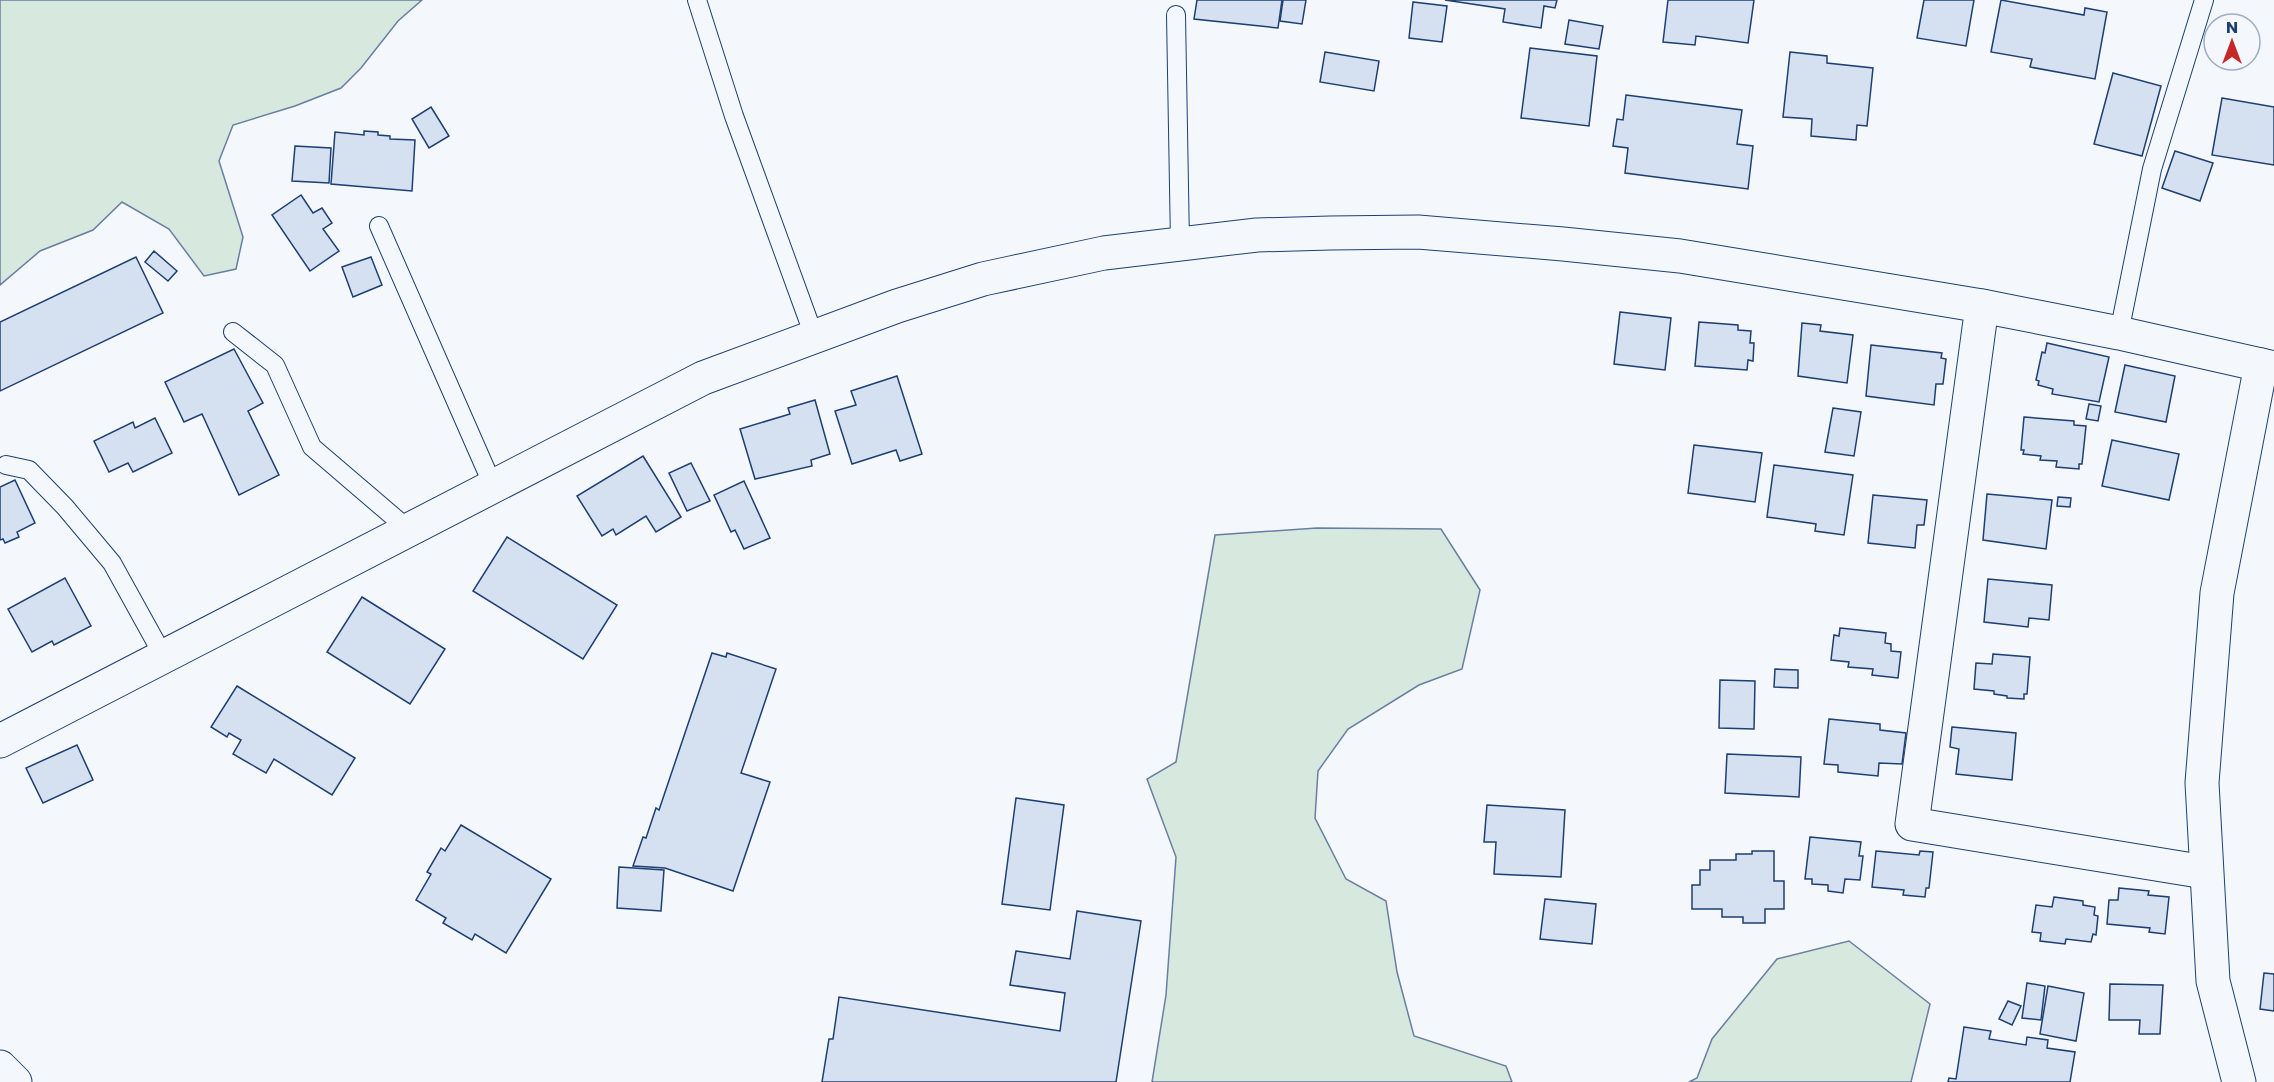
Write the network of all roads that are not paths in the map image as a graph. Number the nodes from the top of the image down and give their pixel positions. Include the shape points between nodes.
1 (697, 0) edge
2 (2204, 0) edge
3 (1176, 15) dead end
4 (379, 226) dead end
5 (1180, 244) junction
6 (1982, 306) junction
7 (233, 332) dead end
8 (2119, 333) junction
9 (814, 336) junction
10 (2268, 367) edge
11 (6, 465) dead end
12 (494, 488) junction
13 (409, 530) junction
14 (164, 657) junction
15 (0, 741) edge
16 (2205, 872) junction
17 (0, 1067) edge
18 (15, 1082) edge
19 (2239, 1082) edge

1 - 9 lane via 734,116
2 - 8 lane via 2152,169
3 - 5 lane
4 - 12 lane
5 - 6 street via 1257,235 1418,232 1680,256
5 - 9 street via 1104,253 983,279
6 - 8 street
6 - 16 street via 1912,824
7 - 13 lane via 275,365 312,447
8 - 10 street
9 - 12 street via 703,378
10 - 16 street via 2217,593 2202,783
11 - 14 lane via 29,470 112,563
12 - 13 street
13 - 14 street
14 - 15 street
16 - 19 street via 2213,981
17 - 18 street

